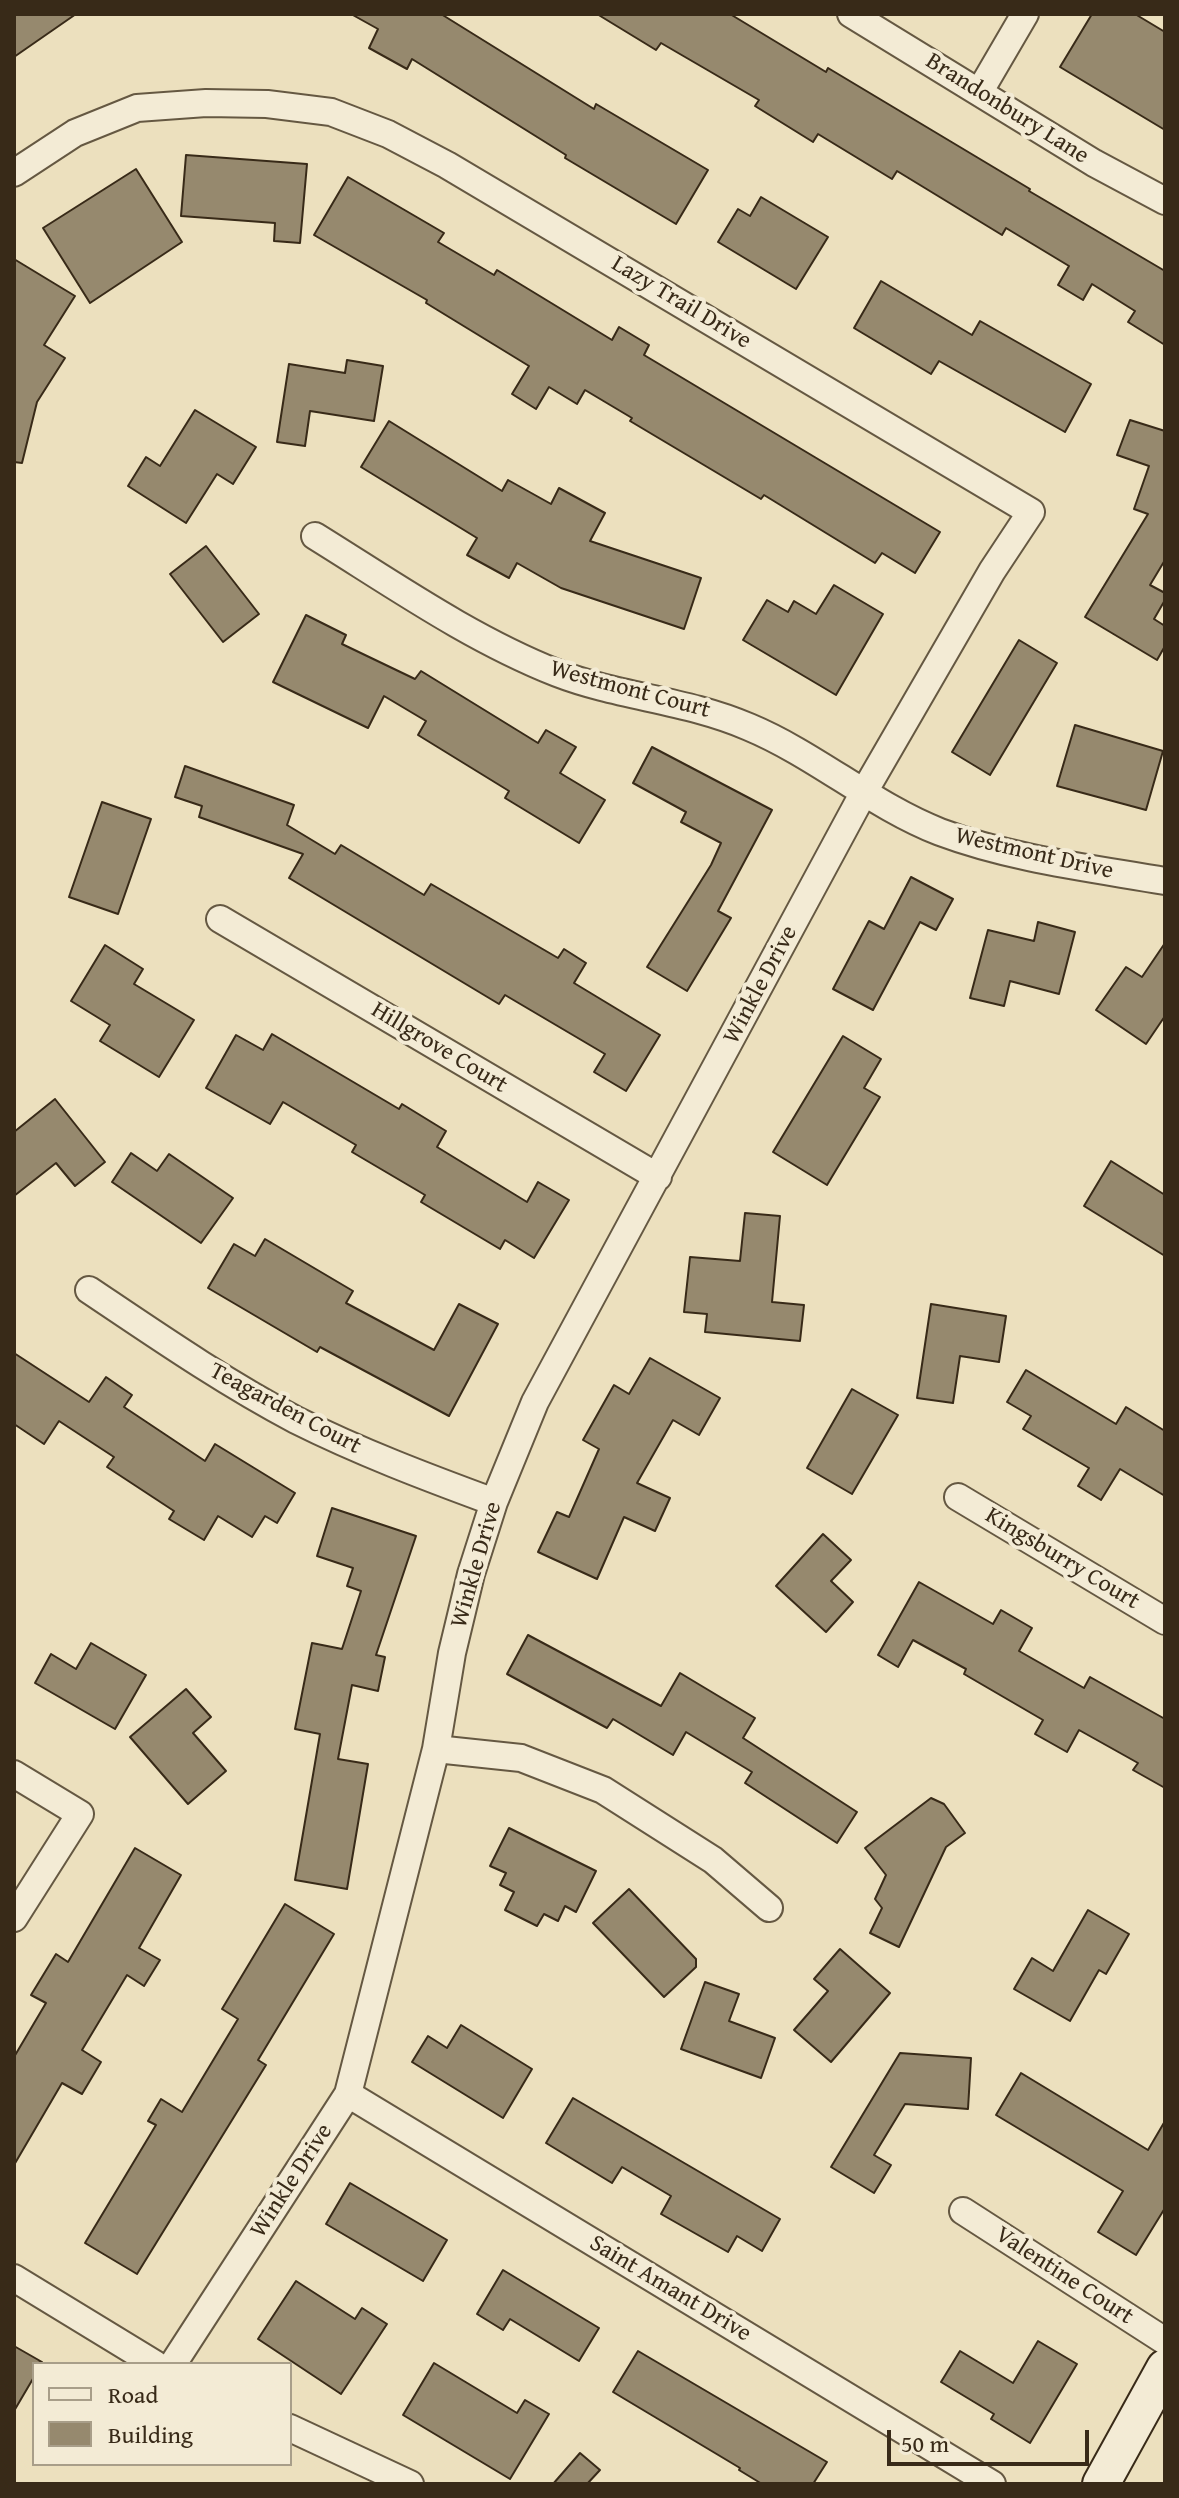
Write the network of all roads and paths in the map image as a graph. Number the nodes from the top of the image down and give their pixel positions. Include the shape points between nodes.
1 (851, 14) edge
2 (1025, 14) edge
3 (980, 91) junction
4 (14, 173) edge
5 (1165, 201) edge
6 (315, 536) dead end
7 (864, 792) junction
8 (1165, 881) edge
9 (220, 919) dead end
10 (658, 1177) junction
11 (89, 1290) dead end
12 (958, 1497) dead end
13 (494, 1502) junction
14 (1165, 1621) edge
15 (436, 1749) junction
16 (14, 1774) edge
17 (769, 1908) dead end
18 (14, 1918) edge
19 (348, 2094) junction
20 (963, 2211) dead end
21 (14, 2278) edge
22 (1165, 2341) edge
23 (152, 2362) edge
24 (174, 2362) edge
25 (1165, 2368) edge
26 (292, 2429) edge
27 (410, 2484) edge
28 (992, 2484) edge
29 (1101, 2484) edge

1 - 3 street, Brandonbury Lane
2 - 3 street
3 - 5 street, Brandonbury Lane
4 - 7 street, Lazy Trail Drive via 75,133 137,108 237,103 331,112 388,134 483,185 1031,512
6 - 7 street, Westmont Court via 511,654 561,674 707,710 753,728
7 - 8 street, Westmont Drive via 938,831 984,846
7 - 10 street, Winkle Drive
9 - 10 street, Hillgrove Court
10 - 13 street, Winkle Drive via 535,1402
11 - 13 street, Teagarden Court via 295,1419 367,1454
12 - 14 street, Kingsburry Court
13 - 15 street, Winkle Drive via 455,1640
15 - 17 street via 521,1758 603,1790 713,1860
15 - 19 street, Winkle Drive
16 - 18 street via 80,1814
19 - 24 street, Winkle Drive
19 - 28 street, Saint Amant Drive
20 - 22 street, Valentine Court
21 - 23 street
25 - 29 street
26 - 27 street

